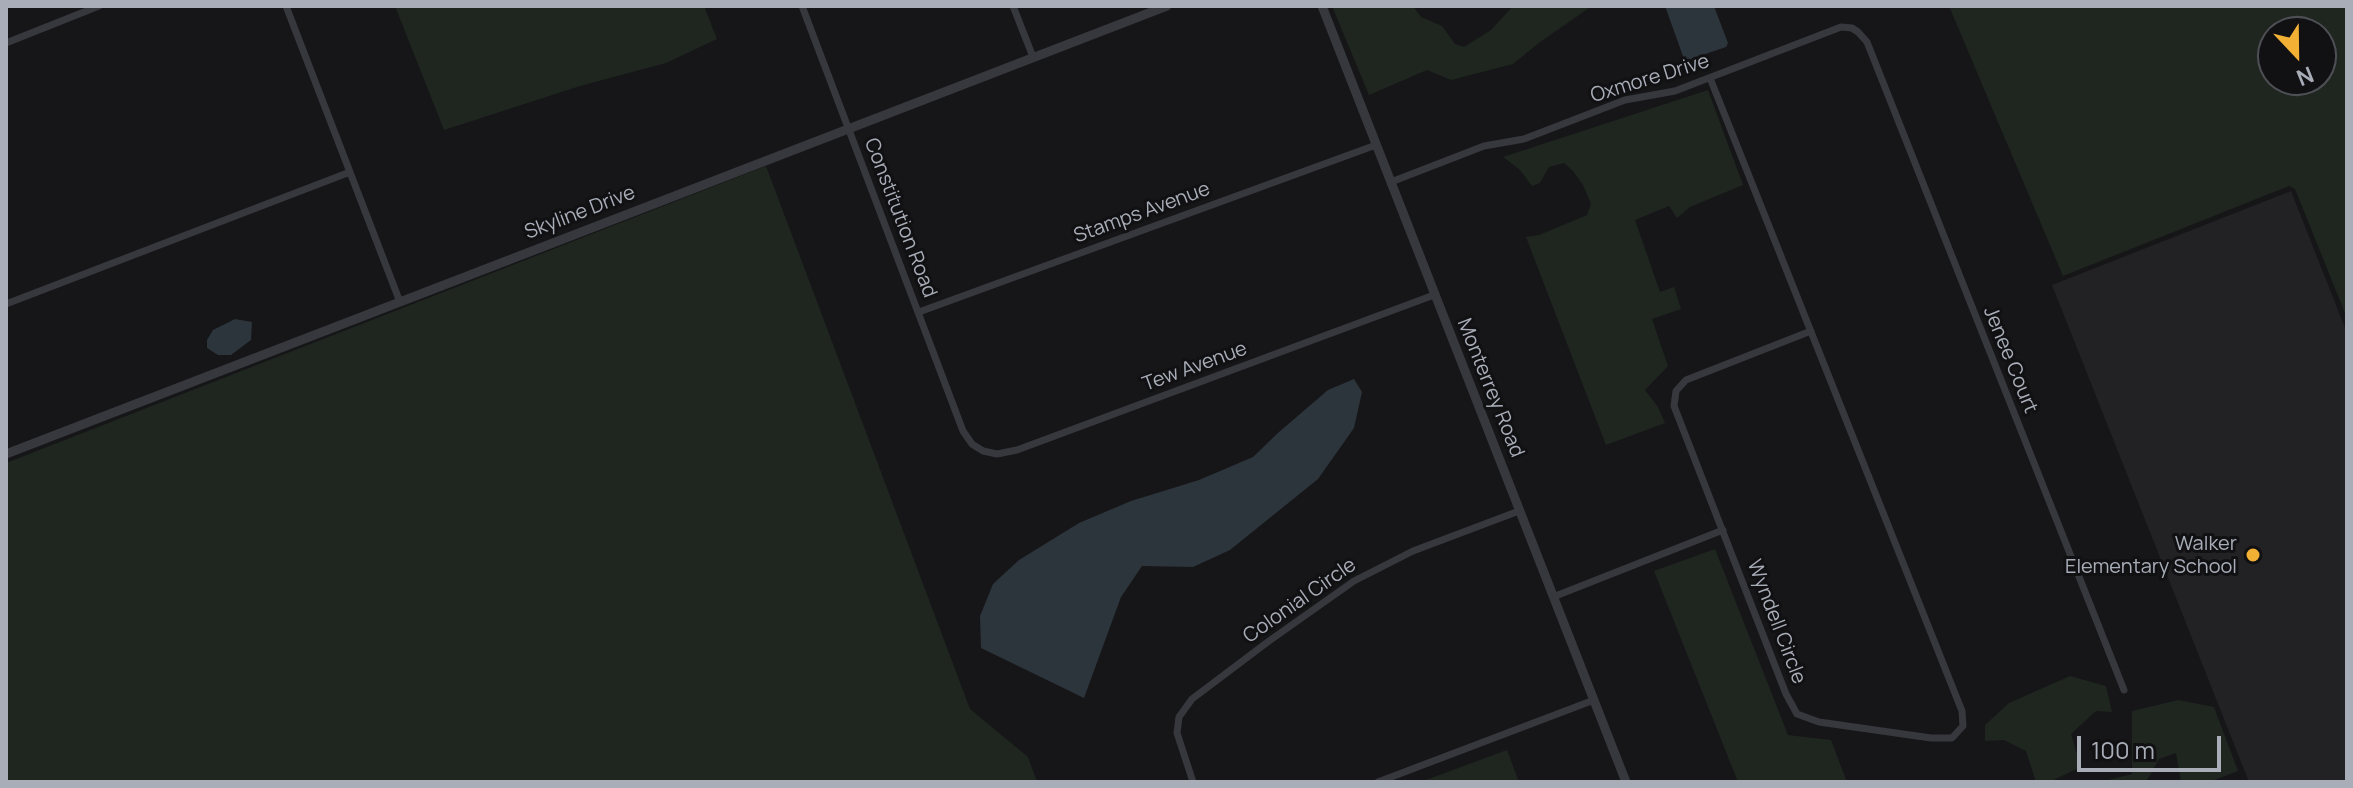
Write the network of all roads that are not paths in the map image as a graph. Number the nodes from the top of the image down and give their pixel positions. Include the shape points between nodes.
1 (99, 6) edge
2 (286, 6) edge
3 (802, 6) edge
4 (1013, 6) edge
5 (1167, 6) edge
6 (1322, 6) edge
7 (1867, 42) joint
8 (6, 43) edge
9 (1033, 57) junction
10 (1710, 78) junction
11 (848, 128) junction
12 (1376, 145) junction
13 (350, 172) junction
14 (1391, 182) junction
15 (1434, 295) junction
16 (400, 302) junction
17 (6, 304) edge
18 (919, 312) junction
19 (1811, 331) junction
20 (969, 441) joint
21 (6, 454) edge
22 (1519, 511) junction
23 (1723, 530) junction
24 (1553, 597) junction
25 (2124, 690) dead end
26 (1594, 700) junction
27 (1407, 771) junction
28 (1193, 782) edge
29 (1378, 782) edge
30 (1410, 782) edge
31 (1626, 782) edge

1 - 8 street
2 - 13 street
3 - 11 street, Constitution Road
4 - 9 street
5 - 9 street, Skyline Drive
6 - 12 street, Monterrey Road
7 - 10 street, Oxmore Drive via 1852,28 1841,27
7 - 25 street, Jenee Court
9 - 11 street, Skyline Drive
10 - 14 street, Oxmore Drive via 1625,100
10 - 19 street, Wyndell Circle
11 - 16 street, Skyline Drive
11 - 18 street, Constitution Road
12 - 14 street, Monterrey Road
12 - 18 street, Stamps Avenue
13 - 16 street
13 - 17 street
14 - 15 street, Monterrey Road
15 - 20 street, Tew Avenue via 1017,450 989,453
15 - 22 street, Monterrey Road
16 - 21 street, Skyline Drive
18 - 20 street, Constitution Road
19 - 23 street, Wyndell Circle via 1686,380 1676,391 1674,406
19 - 23 street, Wyndell Circle via 1962,711 1959,733 1931,738 1797,714
22 - 24 street, Monterrey Road
22 - 28 street, Colonial Circle via 1413,551 1354,581 1192,699 1181,712 1177,733
23 - 24 street
24 - 26 street, Monterrey Road
26 - 27 street
26 - 31 street, Monterrey Road
27 - 29 street
27 - 30 street

